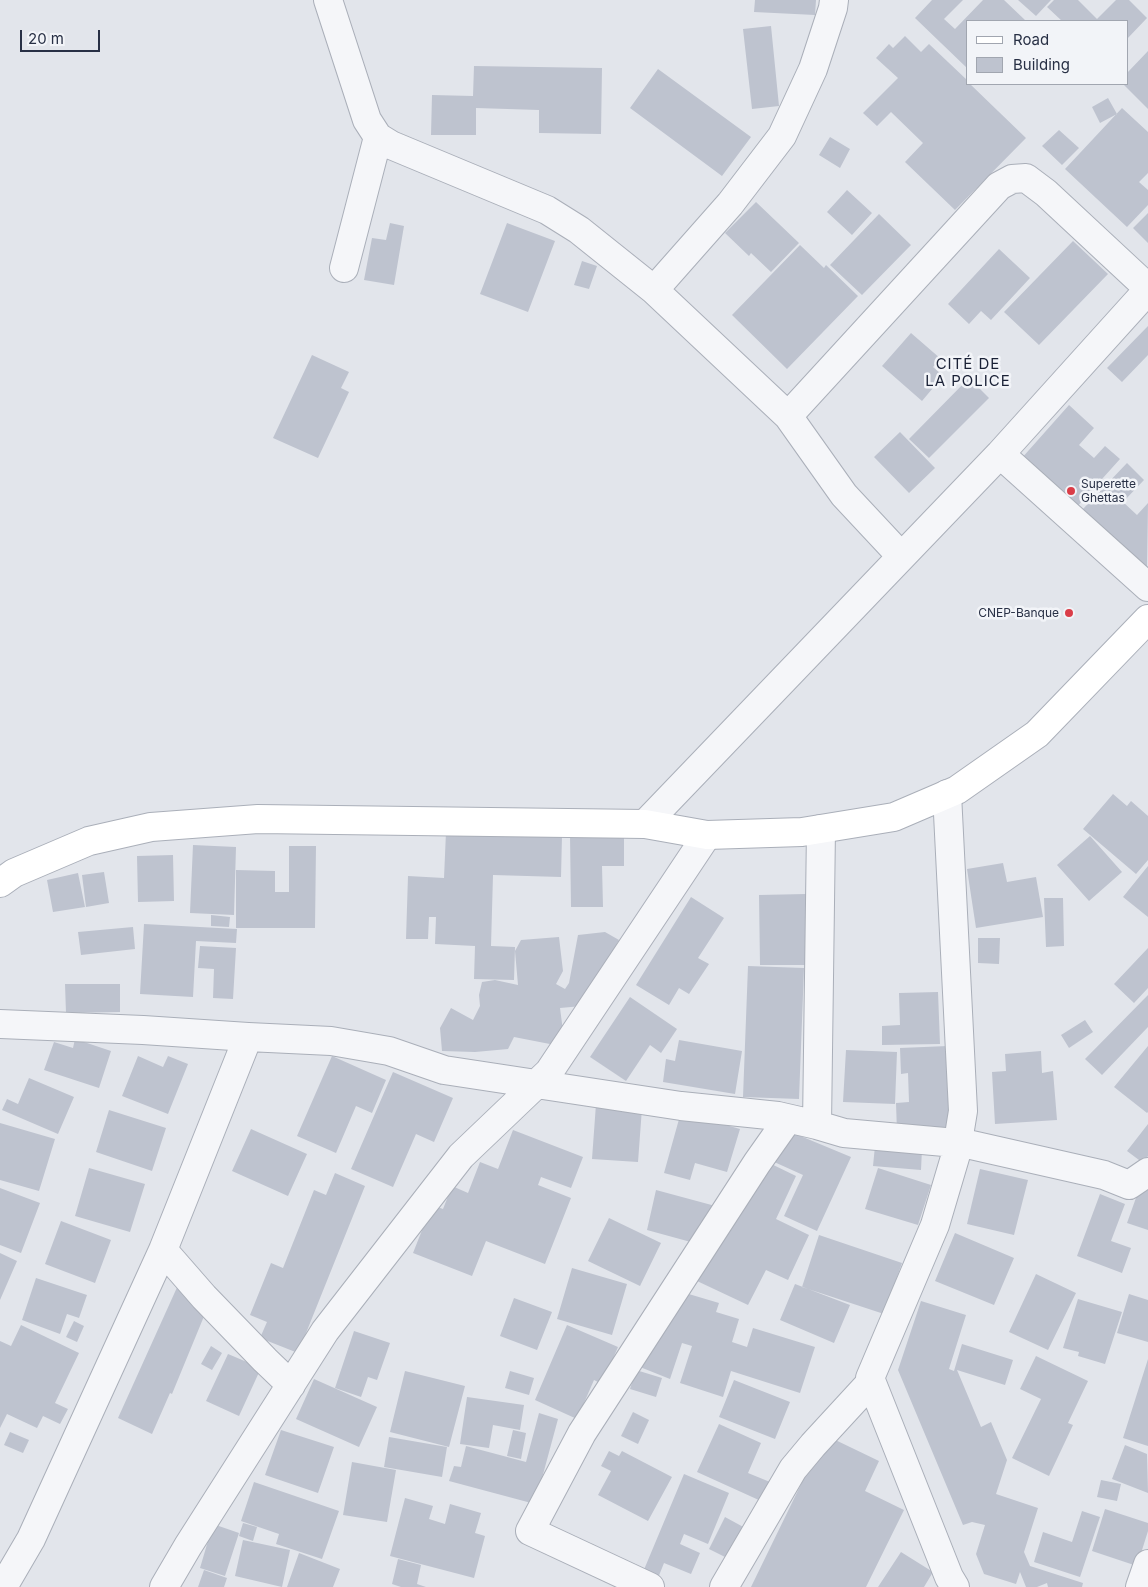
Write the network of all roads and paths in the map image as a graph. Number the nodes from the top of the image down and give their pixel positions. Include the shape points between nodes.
1 (328, 0) edge
2 (834, 0) edge
3 (378, 137) junction
4 (344, 268) dead end
5 (1148, 289) edge
6 (654, 290) junction
7 (788, 416) junction
8 (1000, 454) junction
9 (901, 556) junction
10 (1148, 587) edge
11 (1148, 619) edge
12 (947, 794) junction
13 (645, 824) junction
14 (821, 829) junction
15 (708, 835) junction
16 (0, 883) edge
17 (2, 1031) edge
18 (248, 1037) junction
19 (537, 1084) junction
20 (788, 1119) junction
21 (817, 1125) junction
22 (958, 1143) junction
23 (1148, 1172) edge
24 (163, 1250) junction
25 (871, 1382) junction
26 (291, 1384) junction
27 (1148, 1564) edge
28 (3, 1587) edge
29 (164, 1587) edge
30 (650, 1587) edge
31 (724, 1587) edge
32 (955, 1587) edge
33 (1140, 1587) edge

1 - 3 street via 367,120
2 - 6 street via 813,69 782,136 730,204
3 - 4 street
3 - 6 street via 546,210 579,230
5 - 7 street via 1046,193 1026,178 1012,179 999,186
5 - 8 street
6 - 7 street
7 - 9 street via 844,495
8 - 9 street
8 - 10 street
9 - 13 street
11 - 12 street via 1038,734
12 - 14 street via 894,816
12 - 22 street via 963,1111
13 - 15 street
13 - 16 street via 258,819 151,827 89,841 14,873
14 - 15 street
14 - 21 street
15 - 19 street via 549,1072
17 - 18 street via 143,1030
18 - 19 street via 332,1041 388,1051 444,1070
18 - 24 street
19 - 20 street
19 - 26 street via 461,1156 324,1332
20 - 21 street
20 - 30 street via 756,1163 582,1433 530,1531
21 - 22 street via 844,1133
22 - 23 street via 1104,1175 1129,1185
22 - 25 street via 935,1225
24 - 26 street via 210,1304
24 - 28 street via 31,1539
25 - 31 street via 793,1469
25 - 32 street
26 - 29 street
27 - 33 street

